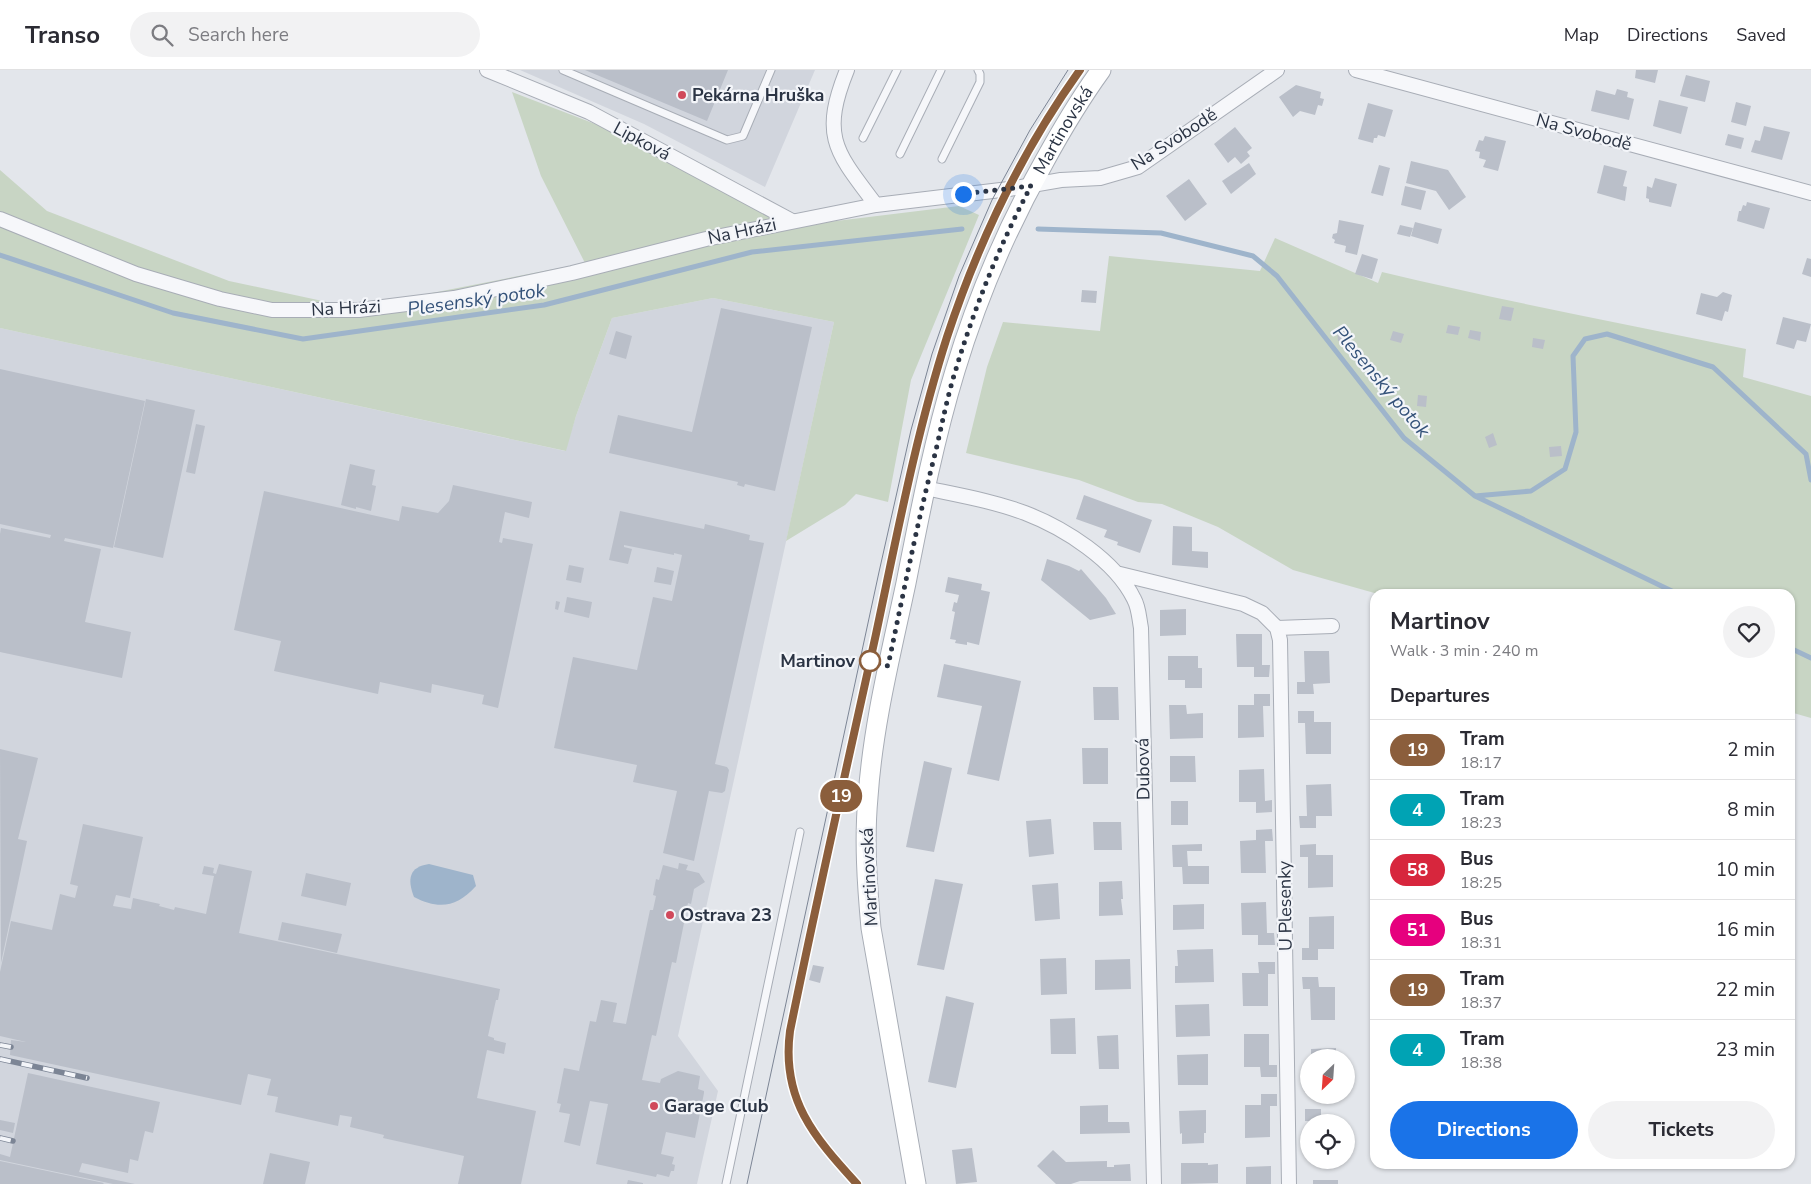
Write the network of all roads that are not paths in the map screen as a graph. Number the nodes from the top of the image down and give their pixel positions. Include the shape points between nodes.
1 (487, 70) edge
2 (563, 70) edge
3 (771, 70) edge
4 (847, 70) edge
5 (897, 70) edge
6 (941, 70) edge
7 (978, 70) edge
8 (1102, 70) edge
9 (1277, 70) edge
10 (1356, 70) edge
11 (864, 138) dead end
12 (900, 154) dead end
13 (942, 159) dead end
14 (1031, 186) junction
15 (1811, 193) edge
16 (876, 205) junction
17 (0, 219) edge
18 (792, 221) junction
19 (925, 488) junction
20 (1116, 573) junction
21 (1332, 626) dead end
22 (1277, 628) junction
23 (800, 832) dead end
24 (726, 1184) edge
25 (916, 1184) edge
26 (1154, 1184) edge
27 (1289, 1184) edge

1 - 18 street, Lipková via 589,112
2 - 3 lane via 727,140 743,136
4 - 16 street via 833,121 834,137 845,164
5 - 11 lane
6 - 12 lane
7 - 13 lane via 980,82
8 - 14 street, Martinovská via 1060,132
9 - 14 street, Na Svobodě via 1138,167 1100,178 1061,180
10 - 15 street, Na Svobodě
14 - 16 street, Na Hrázi
14 - 19 street, Martinovská via 973,316 955,370
16 - 18 street, Na Hrázi
17 - 18 street, Na Hrázi via 136,274 220,300 272,310 360,310 454,298
19 - 20 street, Dubová via 972,498 1057,528
19 - 25 street, Martinovská via 880,702 866,837 871,928
20 - 22 street via 1243,604 1262,613
20 - 26 street, Dubová via 1134,599 1141,628
21 - 22 street
22 - 27 street, U Plesenky via 1280,640
23 - 24 lane

